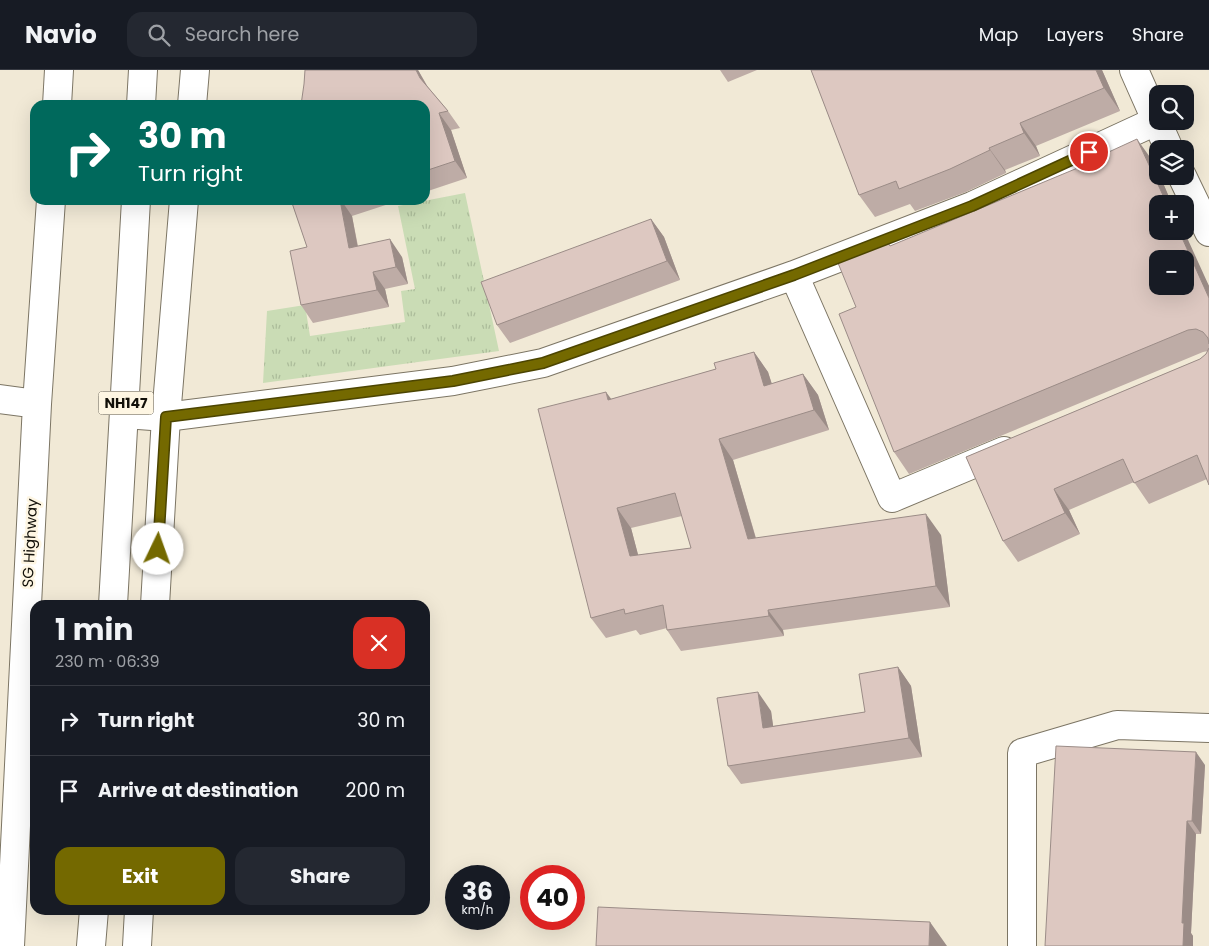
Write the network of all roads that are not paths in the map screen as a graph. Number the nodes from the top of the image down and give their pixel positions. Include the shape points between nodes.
1 (59, 70) edge
2 (143, 70) edge
3 (195, 70) edge
4 (1134, 70) edge
5 (57, 100) edge
6 (141, 100) edge
7 (192, 100) edge
8 (1149, 105) edge
9 (1149, 124) edge
10 (1186, 185) edge
11 (51, 205) edge
12 (136, 205) edge
13 (184, 205) edge
14 (1209, 232) edge
15 (794, 275) junction
16 (0, 399) edge
17 (37, 404) junction
18 (125, 414) junction
19 (166, 417) junction
20 (1028, 441) edge
21 (113, 600) edge
22 (155, 600) edge
23 (1209, 728) edge
24 (94, 915) edge
25 (138, 915) edge
26 (10, 946) edge
27 (91, 946) edge
28 (137, 946) edge
29 (1022, 946) edge

1 - 5 main road
2 - 6 main road
3 - 7 main road
4 - 8 main road
9 - 15 main road via 972,206
10 - 14 main road
11 - 17 main road, SG Highway
12 - 18 main road, NH147
13 - 19 main road
15 - 19 main road via 543,363 453,381
15 - 20 main road via 892,498
16 - 17 main road
17 - 26 main road, SG Highway
18 - 19 main road
18 - 21 main road, NH147
19 - 22 main road
23 - 29 main road via 1117,725 1022,753
24 - 27 main road
25 - 28 main road

